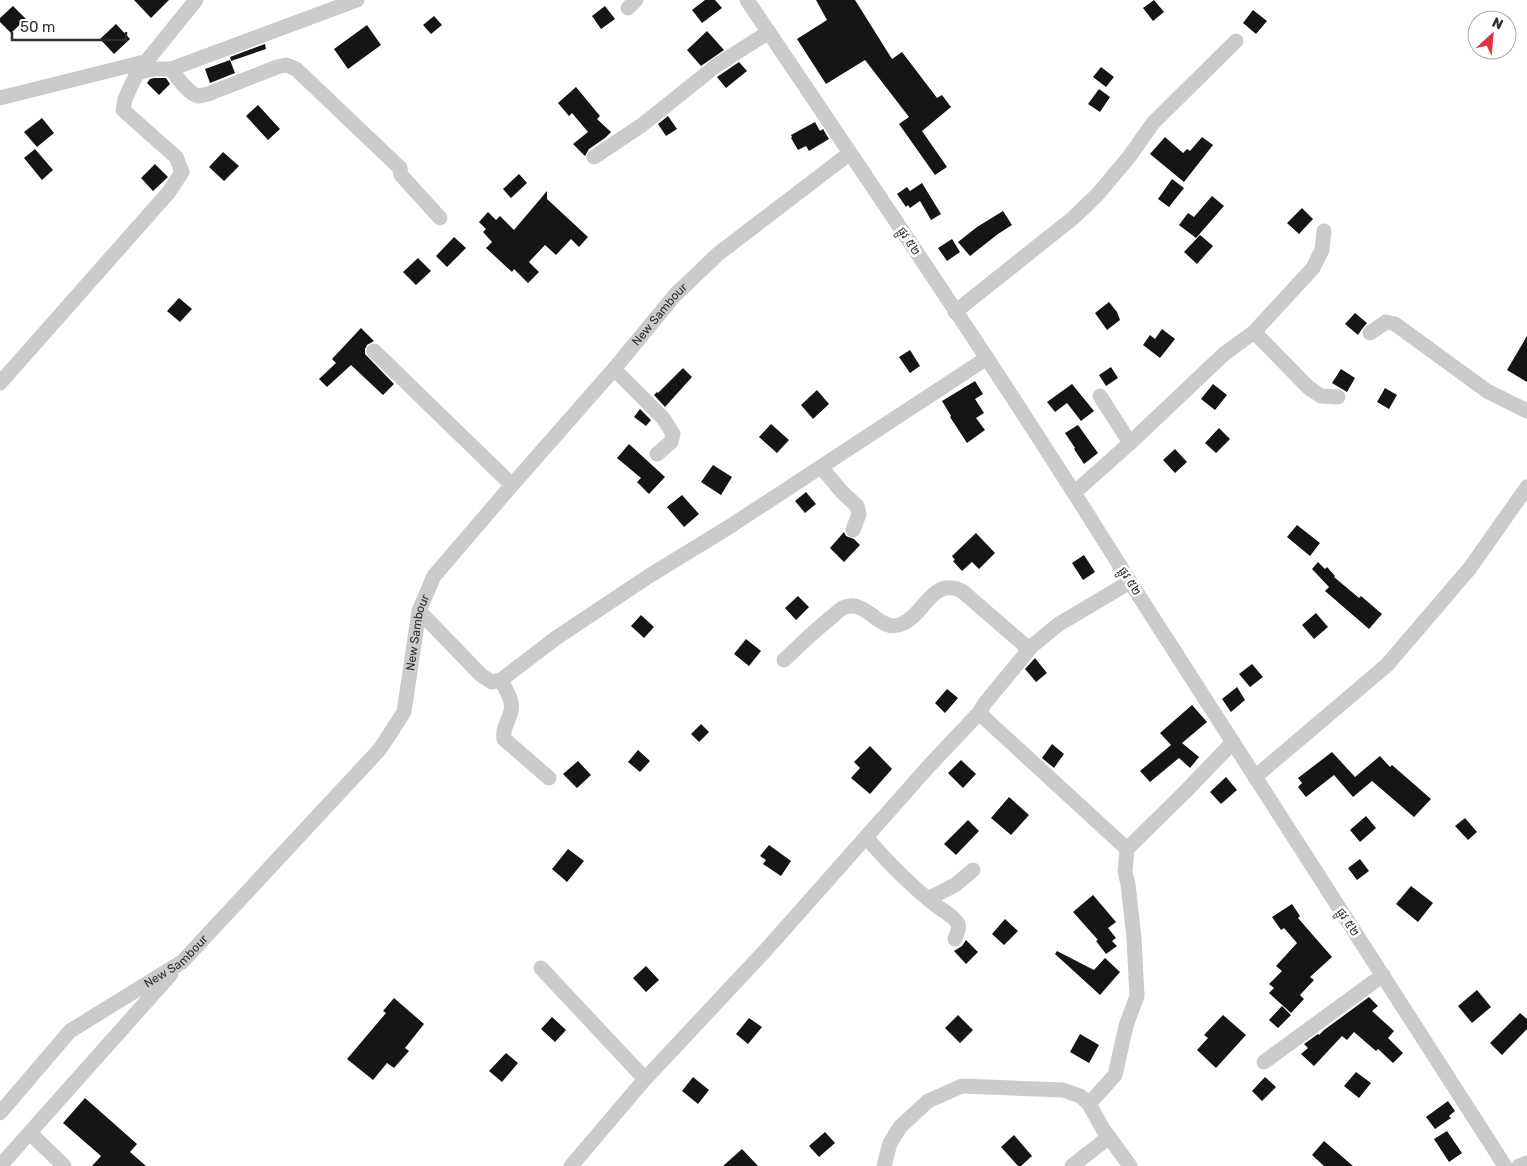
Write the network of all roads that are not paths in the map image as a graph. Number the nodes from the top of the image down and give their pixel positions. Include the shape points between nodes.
1 (196, 0) edge
2 (357, 0) edge
3 (747, 0) edge
4 (769, 32) junction
5 (1236, 41) dead end
6 (148, 61) junction
7 (171, 69) junction
8 (137, 73) junction
9 (0, 98) edge
10 (850, 153) junction
11 (594, 157) dead end
12 (440, 218) dead end
13 (1324, 232) dead end
14 (955, 312) junction
15 (1254, 332) junction
16 (1370, 333) dead end
17 (374, 351) dead end
18 (987, 358) junction
19 (614, 369) junction
20 (0, 383) edge
21 (1100, 396) dead end
22 (1338, 397) dead end
23 (1527, 411) edge
24 (1130, 443) junction
25 (657, 454) dead end
26 (821, 467) junction
27 (512, 485) junction
28 (1527, 486) edge
29 (1075, 492) junction
30 (854, 530) dead end
31 (1130, 582) junction
32 (419, 611) junction
33 (1029, 649) junction
34 (784, 660) dead end
35 (501, 680) junction
36 (979, 714) junction
37 (1233, 742) junction
38 (1255, 777) junction
39 (549, 778) dead end
40 (866, 837) junction
41 (1127, 849) junction
42 (973, 870) dead end
43 (928, 899) junction
44 (955, 939) dead end
45 (182, 962) junction
46 (541, 968) dead end
47 (1383, 975) junction
48 (1264, 1062) dead end
49 (645, 1079) junction
50 (1089, 1104) junction
51 (0, 1113) edge
52 (30, 1133) junction
53 (1109, 1137) junction
54 (1527, 1163) edge
55 (0, 1166) edge
56 (64, 1166) edge
57 (571, 1166) edge
58 (884, 1166) edge
59 (1072, 1166) edge
60 (1130, 1166) edge
61 (1505, 1166) edge
62 (1519, 1166) edge

1 - 6 street
2 - 7 street
3 - 4 street, ផ្លូវ ៥២
4 - 10 street, ផ្លូវ ៥២
4 - 11 street via 717,65 642,125
5 - 14 street via 1153,123 1097,195
6 - 8 street
6 - 9 street
7 - 8 street
7 - 12 street via 181,84 200,96 278,67 286,65 296,69 400,168 401,175
8 - 20 street via 123,110 176,157 182,172 170,192
10 - 14 street, ផ្លូវ ៥២
10 - 19 street, New Sambour via 718,254 675,295
13 - 15 street via 1322,250 1313,268
14 - 18 street, ផ្លូវ ៥២
15 - 22 street via 1309,388 1321,396
15 - 24 street via 1224,354
16 - 23 street via 1386,322 1395,324 1487,391
17 - 27 street
18 - 26 street
18 - 29 street, ផ្លូវ ៥២
19 - 25 street via 663,418 673,434 671,442
19 - 27 street, New Sambour
21 - 24 street
24 - 29 street
26 - 30 street via 857,506 859,514
26 - 35 street via 649,576 556,638
27 - 32 street, New Sambour via 434,576
28 - 38 street via 1470,568 1387,665
29 - 31 street, ផ្លូវ ៥២
31 - 33 street via 1059,624
31 - 37 street, ផ្លូវ ៥២
32 - 35 street via 481,675 492,682
32 - 45 street, New Sambour via 404,712 380,750
33 - 34 street via 962,591 949,587 939,589 904,624 883,624 866,610 844,607
33 - 36 street
35 - 39 street via 512,711 503,733 504,739
36 - 40 street
36 - 41 street
37 - 38 street, ផ្លូវ ៥២
37 - 41 street
38 - 47 street, ផ្លូវ ៥២
40 - 43 street
40 - 49 street
41 - 50 street via 1125,872 1134,938 1137,996 1126,1026 1115,1075
42 - 43 street via 955,885
43 - 44 street via 958,924
45 - 51 street, New Sambour via 70,1031
45 - 52 street
46 - 49 street
47 - 48 street
47 - 61 street, ផ្លូវ ៥២
49 - 57 street
50 - 53 street
50 - 58 street via 1080,1096 1063,1090 962,1086 928,1101 900,1127 890,1144
52 - 55 street
52 - 56 street
53 - 59 street
53 - 60 street
54 - 62 street

